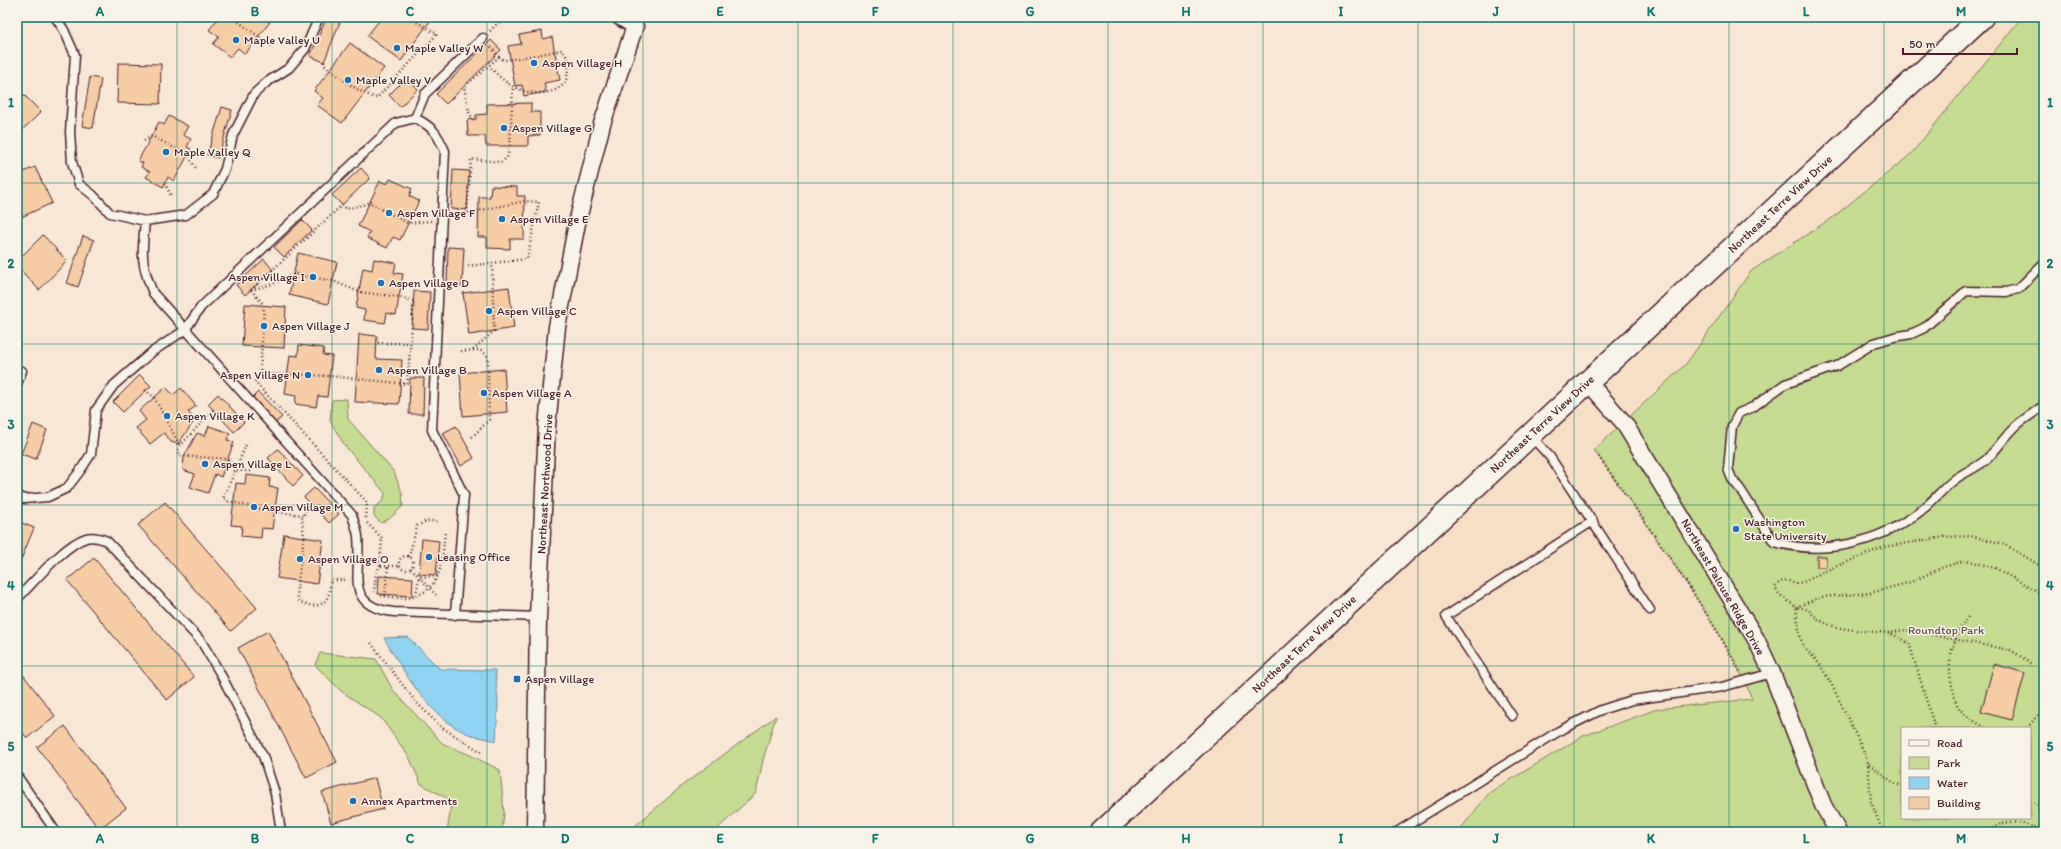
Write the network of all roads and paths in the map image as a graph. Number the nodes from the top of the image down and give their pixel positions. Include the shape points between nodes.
1 (55, 17) edge
2 (232, 17) edge
3 (319, 17) edge
4 (408, 17) edge
5 (504, 17) edge
6 (620, 17) edge
7 (1982, 17) edge
8 (483, 38) joint
9 (273, 47) dead end
10 (324, 62) dead end
11 (488, 66) junction
12 (513, 87) junction
13 (415, 118) junction
14 (473, 120) dead end
15 (144, 141) dead end
16 (197, 170) dead end
17 (165, 184) dead end
18 (171, 196) dead end
19 (467, 214) junction
20 (442, 219) junction
21 (145, 221) junction
22 (492, 263) junction
23 (2044, 263) edge
24 (467, 266) dead end
25 (250, 290) junction
26 (185, 330) junction
27 (410, 343) junction
28 (378, 344) dead end
29 (473, 350) junction
30 (461, 351) dead end
31 (22, 371) dead end
32 (260, 375) junction
33 (1588, 382) junction
34 (17, 384) edge
35 (145, 390) dead end
36 (2044, 405) edge
37 (213, 410) dead end
38 (1530, 435) junction
39 (470, 438) dead end
40 (246, 444) dead end
41 (180, 446) junction
42 (1594, 450) dead end
43 (261, 463) dead end
44 (234, 471) junction
45 (17, 496) edge
46 (310, 503) dead end
47 (303, 515) junction
48 (438, 521) dead end
49 (1593, 521) junction
50 (445, 531) dead end
51 (409, 557) junction
52 (380, 566) junction
53 (388, 566) junction
54 (400, 566) junction
55 (411, 568) junction
56 (2044, 568) edge
57 (438, 576) junction
58 (419, 577) junction
59 (358, 581) junction
60 (375, 582) junction
61 (431, 589) junction
62 (436, 595) dead end
63 (2044, 595) edge
64 (385, 596) junction
65 (416, 596) junction
66 (17, 599) edge
67 (1796, 607) junction
68 (1650, 610) dead end
69 (455, 615) junction
70 (538, 617) junction
71 (1968, 617) dead end
72 (1888, 633) junction
73 (1954, 640) junction
74 (371, 643) dead end
75 (2031, 665) dead end
76 (1772, 673) junction
77 (1745, 681) junction
78 (2044, 708) edge
79 (1512, 716) dead end
80 (1935, 727) edge
81 (1984, 727) edge
82 (2028, 727) edge
83 (483, 753) dead end
84 (1868, 763) junction
85 (17, 776) edge
86 (1901, 786) edge
87 (2031, 802) edge
88 (2044, 808) edge
89 (2044, 827) edge
90 (56, 832) edge
91 (281, 832) edge
92 (535, 832) edge
93 (1102, 832) edge
94 (1398, 832) edge
95 (1838, 832) edge
96 (1883, 832) edge
97 (1985, 832) edge

1 - 21 lane via 75,55 70,132 72,162 79,184 110,213
2 - 9 path
3 - 21 lane via 305,49 289,68 254,94 233,135 225,169 213,194 186,215
4 - 10 path via 437,34 377,98 367,95
5 - 8 path
6 - 70 street, Northeast Northwood Drive via 635,26 602,124 577,223 557,328 547,426
7 - 33 main road, Northeast Terre View Drive
8 - 13 lane via 425,94
11 - 12 path
11 - 12 path via 499,56 503,60 508,60 562,50 567,55 566,82 556,91 526,92
11 - 14 path via 464,87
12 - 19 path via 507,158 501,162 471,159
13 - 20 lane via 429,125 438,135 444,151
13 - 26 lane via 396,123 201,307
15 - 16 path via 152,136 188,155
17 - 18 path
19 - 20 path
19 - 22 path via 525,201 539,202 527,259
20 - 25 path via 408,223 370,203 346,209 342,205
20 - 69 lane via 432,430 464,495
21 - 26 lane via 142,253 144,271 154,293
22 - 24 path
22 - 29 path via 494,331
23 - 36 lane via 2018,289 2006,292 1966,291 1924,328 1911,334 1874,343 1837,366 1785,384 1753,407 1739,413 1732,426 1728,469 1774,542 1809,549 1842,547 1867,540 1901,525 1920,512 1955,479 1987,458 2018,424
25 - 27 path via 273,284 294,274 333,281 359,292 414,301
25 - 32 path via 264,305
26 - 45 lane via 152,352 114,385 96,410 91,454 67,488 48,497
26 - 59 lane via 352,515 358,536
27 - 28 path
27 - 32 path via 406,384 330,376
29 - 30 path
29 - 39 path via 480,350 487,355 489,420
31 - 34 lane
32 - 52 path via 255,382 367,503 366,523 382,538
33 - 38 main road, Northeast Terre View Drive
33 - 76 street, Northeast Palouse Ridge Drive via 1624,423 1738,607
35 - 41 path via 154,397
37 - 41 path
38 - 49 lane via 1550,457
38 - 93 main road, Northeast Terre View Drive
40 - 44 path
41 - 44 path via 180,456 228,459
42 - 77 path via 1663,547 1712,622
43 - 44 path via 250,471
44 - 47 path via 222,499 275,512
46 - 47 path
47 - 59 path via 304,537 296,589 298,600 307,606 318,605 328,596 331,580
48 - 51 path via 426,521 417,526
49 - 68 lane
49 - 79 lane via 1446,616
50 - 57 path via 441,571
51 - 54 path via 402,558
51 - 55 path via 413,561
52 - 53 path
52 - 60 path
53 - 54 path
53 - 64 path
54 - 55 path via 404,570
55 - 58 path
56 - 67 path via 2004,544 1971,536 1904,543 1884,547 1806,581 1795,584 1787,580 1780,582 1775,587 1779,594
57 - 58 path
57 - 61 path
58 - 61 path
58 - 65 path
59 - 60 path
59 - 69 lane via 362,598 370,606 381,610
60 - 64 path via 375,595
61 - 62 path
61 - 65 path
63 - 67 path via 1995,568 1966,560 1911,582 1870,593 1821,597
64 - 65 path
66 - 91 lane via 69,547 86,538 107,541 201,641 220,672 263,756 275,793
67 - 72 path via 1809,610 1822,622 1863,632
67 - 84 path via 1803,647 1819,664 1833,687
69 - 70 lane
70 - 92 street, Northeast Northwood Drive
71 - 73 path
72 - 73 path via 1906,630
72 - 80 path via 1910,643
73 - 75 path via 2010,650
73 - 81 path via 1949,664 1958,707
74 - 83 path via 415,701 441,727
76 - 77 lane
76 - 95 street, Northeast Palouse Ridge Drive via 1820,798
77 - 94 lane via 1722,687 1632,700 1601,710 1559,731
78 - 82 path
84 - 86 path
84 - 96 path via 1871,802
85 - 90 lane
87 - 88 path
89 - 97 path via 2037,828 2013,822

